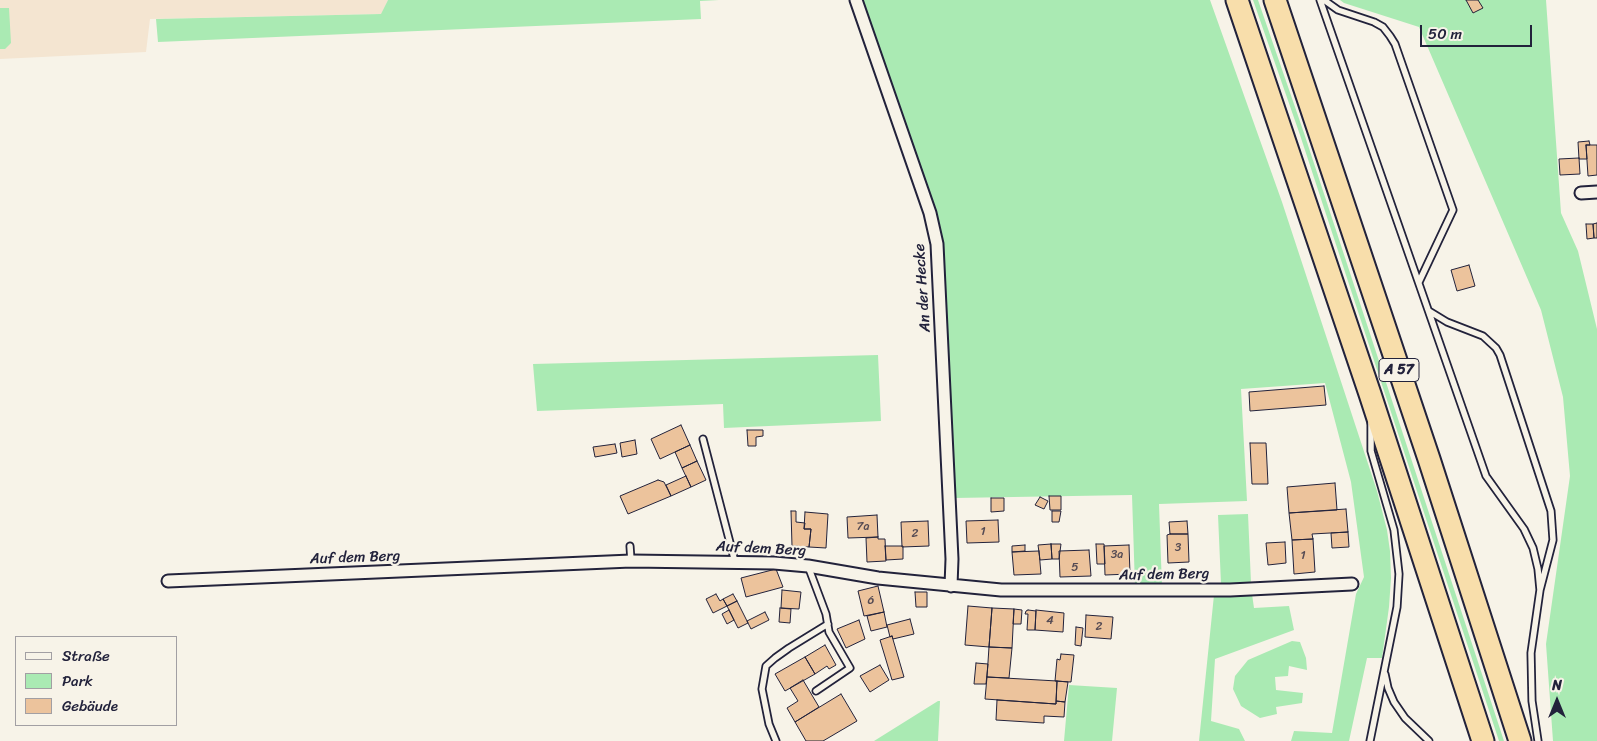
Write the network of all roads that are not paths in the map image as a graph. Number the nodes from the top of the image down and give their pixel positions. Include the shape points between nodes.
1 (856, 0) edge
2 (1237, 0) edge
3 (1275, 0) edge
4 (1320, 0) edge
5 (1324, 0) edge
6 (1597, 192) edge
7 (1582, 193) dead end
8 (1419, 282) junction
9 (1429, 311) junction
10 (1370, 394) junction
11 (703, 439) dead end
12 (630, 546) dead end
13 (631, 561) junction
14 (735, 562) junction
15 (808, 566) junction
16 (168, 581) dead end
17 (1352, 584) dead end
18 (951, 586) junction
19 (1540, 590) junction
20 (828, 624) junction
21 (1385, 672) junction
22 (816, 691) dead end
23 (776, 741) edge
24 (1370, 741) edge
25 (1429, 741) edge
26 (1484, 741) edge
27 (1520, 741) edge
28 (1538, 741) edge

1 - 18 street, An der Hecke via 930,213 937,244
2 - 10 highway, A 57
3 - 27 highway, A 57
4 - 8 lane
5 - 8 lane via 1338,10 1374,22 1395,44 1453,210
6 - 7 street
8 - 9 lane
9 - 19 lane via 1486,476 1524,529 1533,548
9 - 19 lane via 1490,340 1500,355 1552,511 1553,540
10 - 21 lane via 1371,451 1394,530 1399,574 1397,607
10 - 26 highway, A 57
11 - 14 lane
12 - 13 lane
13 - 14 street, Auf dem Berg
13 - 16 street, Auf dem Berg
14 - 15 street, Auf dem Berg
15 - 18 street, Auf dem Berg
15 - 20 lane
17 - 18 street, Auf dem Berg via 1230,590 1105,591
19 - 28 lane via 1530,661
20 - 22 lane via 832,638 850,668
20 - 23 lane via 766,666 762,689 768,724
21 - 24 lane
21 - 25 lane via 1394,702

